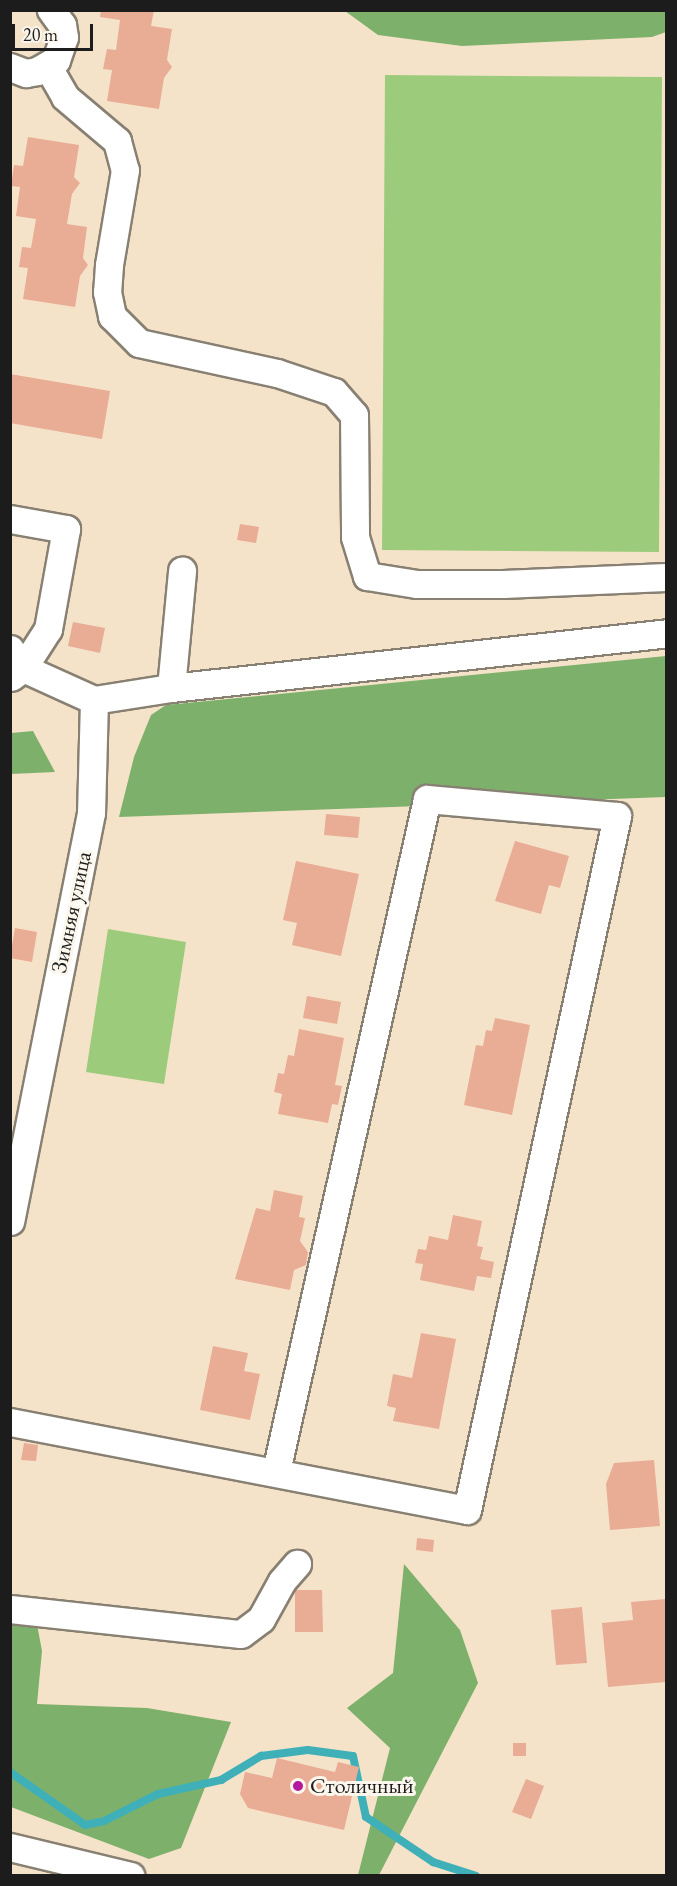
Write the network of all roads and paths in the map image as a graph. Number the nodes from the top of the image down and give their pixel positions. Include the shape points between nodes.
1 (51, 10) edge
2 (48, 67) junction
3 (12, 71) edge
4 (10, 519) edge
5 (182, 571) dead end
6 (666, 577) edge
7 (666, 633) edge
8 (15, 665) edge
9 (171, 688) junction
10 (94, 700) junction
11 (10, 1221) edge
12 (10, 1422) edge
13 (276, 1471) junction
14 (297, 1564) dead end
15 (10, 1609) edge
16 (10, 1847) edge
17 (131, 1875) edge

1 - 2 street via 62,25 64,37 62,49
2 - 3 street via 26,73
2 - 6 street via 65,97 117,141 125,170 109,265 112,316 139,343 277,373 334,392 354,415 355,537 367,576 417,584
4 - 8 street via 66,529 48,629
5 - 9 street
7 - 9 street
8 - 10 street
9 - 10 street
10 - 11 street, Зимняя улица via 91,813
12 - 13 street
13 - 13 street via 467,1510 617,816 427,800
14 - 15 street via 282,1581 261,1619 241,1634
16 - 17 street

